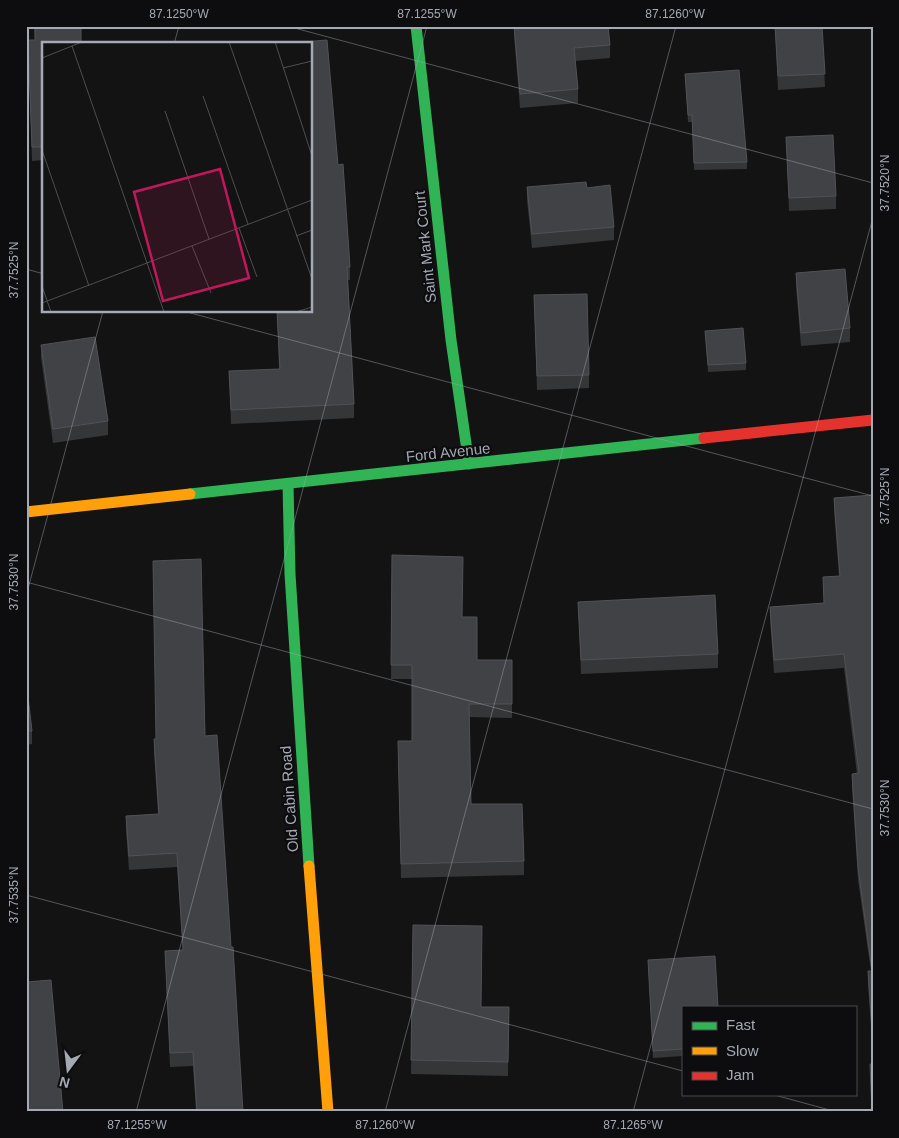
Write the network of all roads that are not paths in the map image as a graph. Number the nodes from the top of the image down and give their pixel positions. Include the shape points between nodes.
1 (416, 26) edge
2 (873, 420) edge
3 (469, 464) junction
4 (288, 484) junction
5 (26, 512) edge
6 (328, 1112) edge

1 - 3 street, Saint Mark Court via 451,340
2 - 3 street, Ford Avenue
3 - 4 street, Ford Avenue
4 - 5 street, Ford Avenue
4 - 6 street, Old Cabin Road via 290,574

